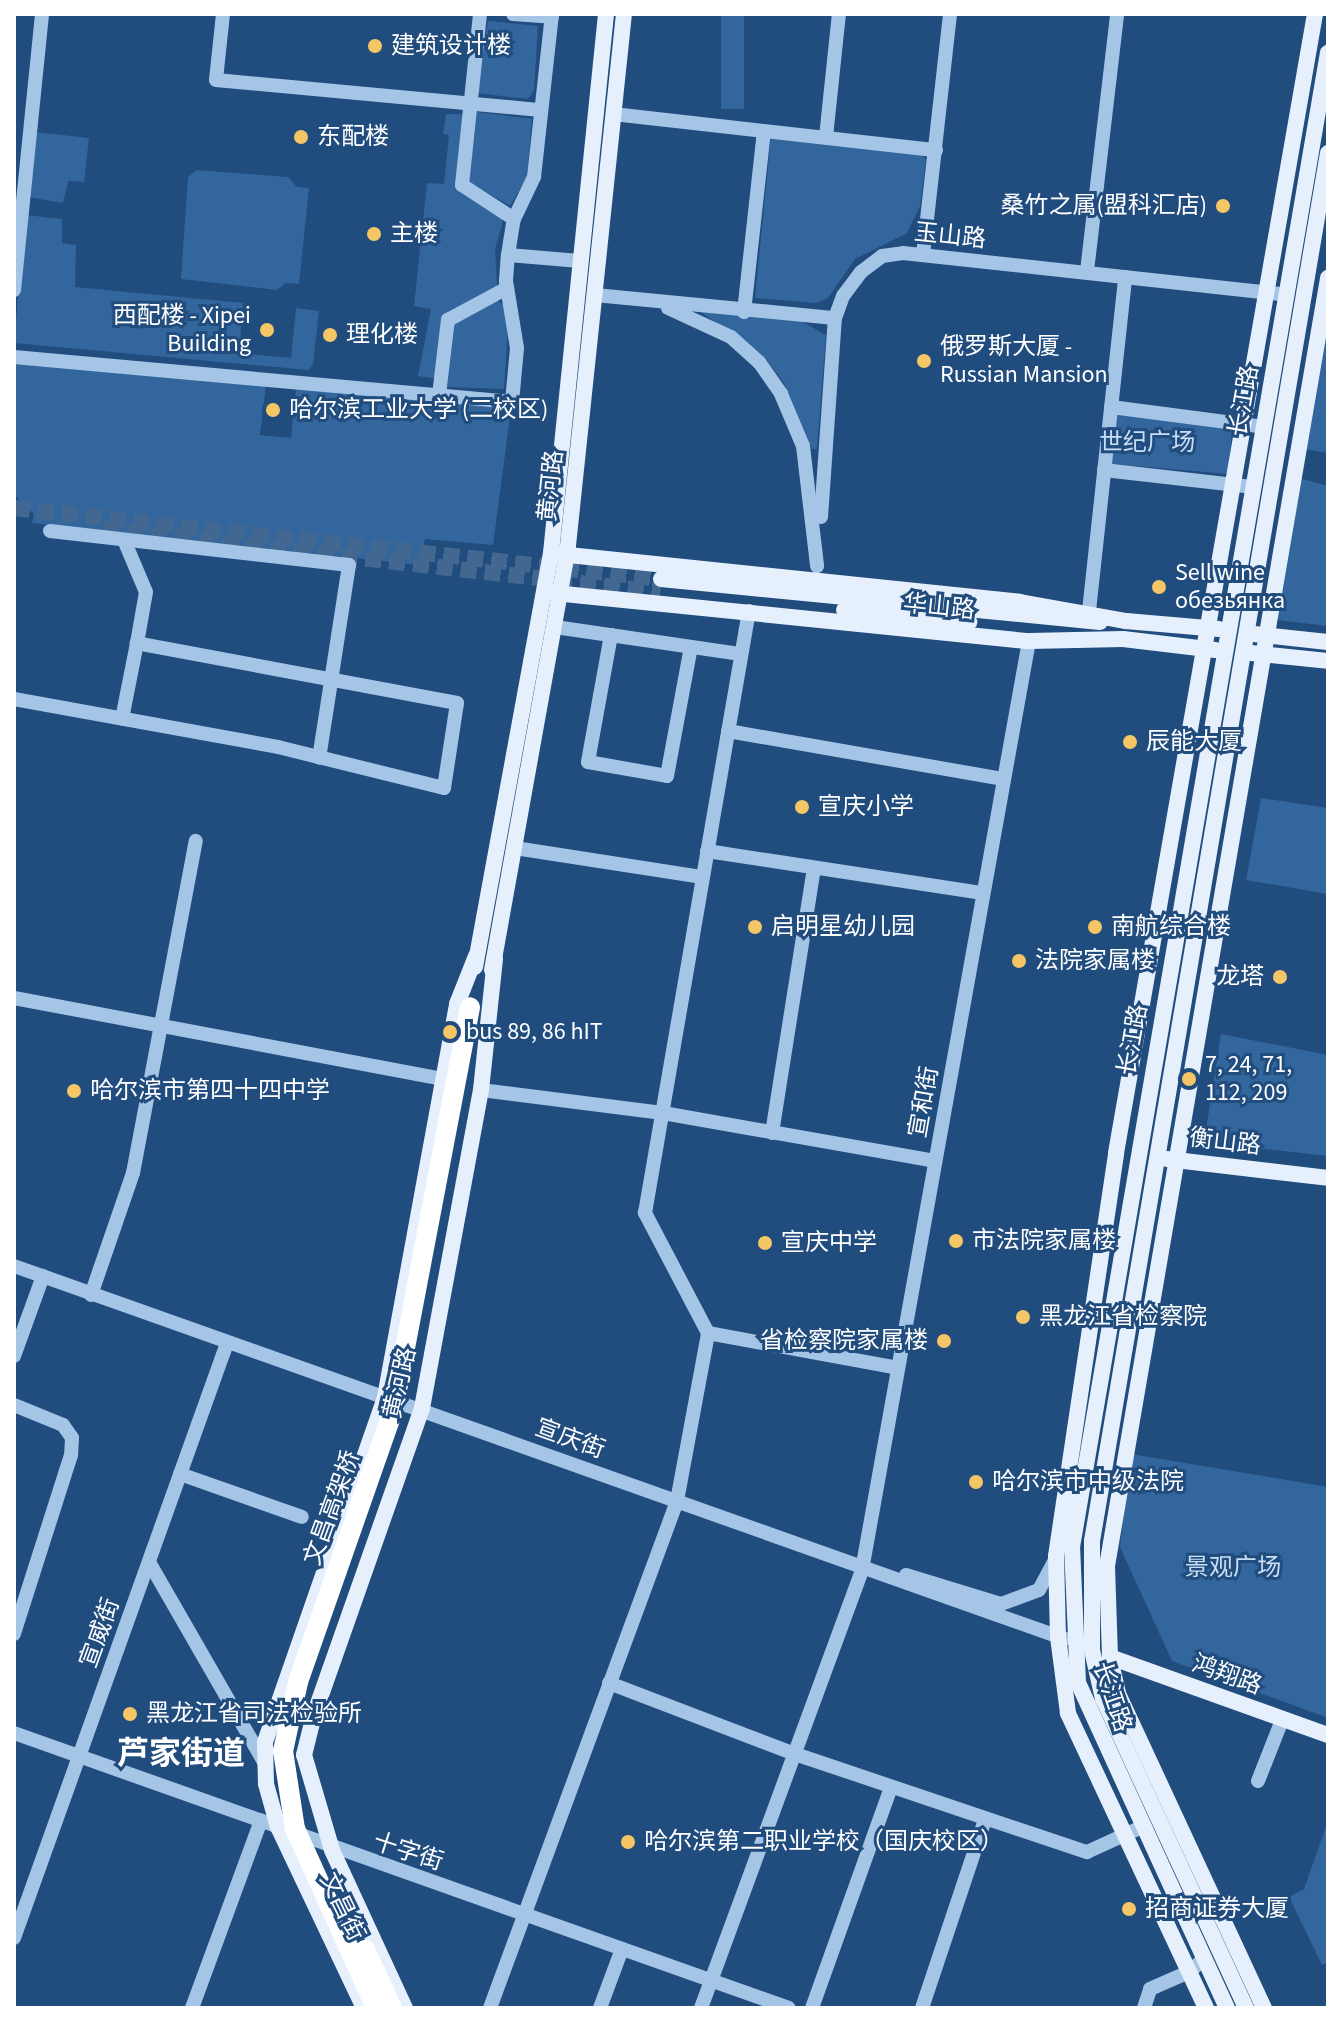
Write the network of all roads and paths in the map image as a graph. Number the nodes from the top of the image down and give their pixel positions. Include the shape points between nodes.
1 (42, 14) edge
2 (223, 14) edge
3 (480, 14) edge
4 (513, 14) edge
5 (606, 14) edge
6 (624, 14) edge
7 (839, 14) edge
8 (950, 14) edge
9 (1117, 14) edge
10 (1315, 14) edge
11 (552, 16) edge
12 (1328, 53) edge
13 (471, 103) junction
14 (541, 110) junction
15 (613, 114) junction
16 (764, 131) junction
17 (826, 137) junction
18 (936, 150) junction
19 (1328, 153) edge
20 (19, 203) edge
21 (514, 219) junction
22 (508, 255) junction
23 (923, 255) junction
24 (580, 261) junction
25 (1087, 271) junction
26 (1125, 277) junction
27 (1327, 285) edge
28 (507, 288) junction
29 (14, 290) edge
30 (1267, 291) junction
31 (595, 295) junction
32 (1287, 295) junction
33 (653, 302) junction
34 (744, 312) junction
35 (835, 318) junction
36 (14, 357) edge
37 (439, 395) junction
38 (1111, 407) junction
39 (1243, 423) junction
40 (1264, 427) junction
41 (1104, 470) junction
42 (1231, 483) junction
43 (1254, 487) junction
44 (50, 531) dead end
45 (124, 540) junction
46 (559, 554) junction
47 (817, 574) junction
48 (553, 592) junction
49 (749, 611) junction
50 (1089, 611) junction
51 (1126, 621) junction
52 (555, 627) junction
53 (1208, 628) junction
54 (1226, 630) junction
55 (1244, 633) junction
56 (611, 635) junction
57 (1265, 635) junction
58 (1123, 639) junction
59 (1029, 641) junction
60 (1328, 642) edge
61 (137, 643) junction
62 (691, 647) junction
63 (1214, 650) junction
64 (1241, 652) junction
65 (741, 654) junction
66 (1261, 654) junction
67 (1328, 661) edge
68 (330, 676) junction
69 (14, 699) edge
70 (122, 719) junction
71 (728, 731) junction
72 (319, 758) junction
73 (1004, 779) junction
74 (196, 841) dead end
75 (515, 848) junction
76 (707, 851) junction
77 (814, 868) junction
78 (703, 877) junction
79 (983, 893) junction
80 (476, 956) junction
81 (495, 959) junction
82 (14, 998) edge
83 (476, 1008) junction
84 (162, 1025) junction
85 (443, 1079) junction
86 (481, 1090) junction
87 (663, 1113) junction
88 (772, 1133) junction
89 (1116, 1153) junction
90 (1138, 1156) junction
91 (1155, 1158) junction
92 (1174, 1160) junction
93 (935, 1161) junction
94 (1328, 1178) edge
95 (14, 1266) edge
96 (43, 1276) junction
97 (91, 1295) junction
98 (708, 1333) junction
99 (227, 1343) junction
100 (14, 1356) edge
101 (898, 1368) junction
102 (385, 1397) junction
103 (14, 1405) edge
104 (422, 1408) junction
105 (180, 1474) junction
106 (677, 1501) junction
107 (302, 1517) dead end
108 (1056, 1556) junction
109 (149, 1562) junction
110 (863, 1566) junction
111 (14, 1634) edge
112 (1065, 1640) junction
113 (1092, 1650) junction
114 (1110, 1657) junction
115 (609, 1683) junction
116 (1282, 1720) junction
117 (14, 1733) edge
118 (1328, 1735) edge
119 (795, 1754) junction
120 (79, 1756) junction
121 (265, 1764) junction
122 (1258, 1781) dead end
123 (891, 1787) junction
124 (261, 1820) junction
125 (985, 1820) junction
126 (1144, 1826) junction
127 (278, 1827) junction
128 (1125, 1835) junction
129 (332, 1850) junction
130 (525, 1914) junction
131 (14, 1938) edge
132 (622, 1949) junction
133 (1204, 1959) junction
134 (1189, 1972) junction
135 (712, 1981) junction
136 (192, 2008) edge
137 (364, 2008) edge
138 (376, 2008) edge
139 (392, 2008) edge
140 (405, 2008) edge
141 (490, 2008) edge
142 (600, 2008) edge
143 (701, 2008) edge
144 (789, 2008) edge
145 (812, 2008) edge
146 (922, 2008) edge
147 (1144, 2008) edge
148 (1206, 2008) edge
149 (1227, 2008) edge
150 (1246, 2008) edge
151 (1264, 2008) edge

1 - 20 street
2 - 13 street via 216,80
3 - 13 street
4 - 11 street
5 - 24 main road, 黄河路
6 - 15 main road, 黄河路
7 - 17 street
8 - 18 street
9 - 25 street
10 - 30 main road
11 - 14 street
12 - 32 main road, 长江路
13 - 14 street
13 - 21 street via 462,185
14 - 21 street via 534,177
15 - 16 street
15 - 31 main road, 黄河路
16 - 17 street
16 - 34 street
17 - 18 street
18 - 23 street
19 - 55 main road, 长江路
20 - 29 street
21 - 22 street
22 - 24 street
22 - 28 street
23 - 25 street, 玉山路
23 - 35 street, 玉山路 via 897,253 874,261 846,290
24 - 46 main road, 黄河路
25 - 26 street, 玉山路
26 - 30 street, 玉山路
26 - 38 street
27 - 57 main road
28 - 37 street via 448,320
28 - 37 street via 517,348 512,402
30 - 32 street, 玉山路
30 - 39 main road
31 - 33 street
31 - 46 main road, 黄河路
32 - 40 main road, 长江路
33 - 34 street
33 - 47 street via 731,337 769,375 803,446
34 - 35 street
35 - 47 street
36 - 37 street
38 - 39 street
38 - 41 street
39 - 40 street
39 - 42 main road
40 - 43 main road, 长江路
41 - 42 street
41 - 50 street
42 - 43 street
42 - 53 main road
43 - 54 main road, 长江路
44 - 45 street
45 - 61 street via 146,592
45 - 68 street via 349,565
46 - 47 main road, 华山路
46 - 48 main road, 黄河路
47 - 50 main road, 华山路
48 - 49 main road, 华山路
48 - 52 main road, 黄河路
48 - 80 main road, 黄河路
49 - 59 main road, 华山路
49 - 65 street
50 - 51 main road, 华山路
51 - 53 main road, 华山路
51 - 58 main road via 1076,622 660,586
52 - 56 street
52 - 75 main road, 黄河路
53 - 54 main road, 华山路
53 - 63 main road
54 - 55 main road, 华山路
54 - 63 main road, 长江路
55 - 57 main road, 华山路
55 - 64 main road, 长江路
56 - 62 street
56 - 62 street via 588,762 667,776
57 - 60 main road, 华山路
57 - 66 main road
58 - 59 main road, 华山路
58 - 63 main road, 华山路
59 - 73 street, 宣和街
61 - 68 street
61 - 70 street
62 - 65 street
63 - 64 main road, 华山路
63 - 89 main road
63 - 90 main road, 长江路
64 - 66 main road, 华山路
64 - 91 main road, 长江路
65 - 71 street
66 - 67 main road, 华山路
66 - 92 main road
68 - 72 street
68 - 72 street via 457,703 444,788
69 - 70 street
70 - 72 street
71 - 73 street
71 - 76 street
73 - 79 street, 宣和街
74 - 84 street
75 - 78 street
75 - 81 main road, 黄河路
76 - 77 street
76 - 78 street
77 - 79 street
77 - 88 street
78 - 87 street
79 - 93 street, 宣和街
80 - 83 main road, 黄河路
80 - 85 main road, 黄河路 via 457,1004
81 - 83 main road, 黄河路
81 - 86 main road, 黄河路
82 - 84 street
83 - 138 highway, 文昌高架桥, bridge via 402,1375 379,1456 298,1682 283,1751 295,1829
83 - 139 highway, 文昌高架桥, bridge via 406,1411 312,1680 296,1742 305,1819
84 - 85 street
84 - 97 street via 133,1173
85 - 102 main road, 黄河路
86 - 87 street
86 - 104 main road, 黄河路
87 - 88 street
87 - 98 street via 645,1213
88 - 93 street
89 - 90 main road, 衡山路
89 - 108 main road
90 - 91 main road, 衡山路
90 - 112 main road, 长江路 via 1074,1532
91 - 92 main road, 衡山路
91 - 113 main road, 长江路 via 1094,1516
92 - 94 main road, 衡山路
92 - 114 main road via 1107,1566
93 - 101 street, 宣和街
95 - 96 street, 宣庆街
96 - 97 street, 宣庆街
96 - 100 street
97 - 99 street, 宣庆街
98 - 101 street
98 - 106 street
99 - 102 street, 宣庆街
99 - 105 street, 宣威街
101 - 110 street, 宣和街
102 - 104 street, 宣庆街
102 - 121 main road, 黄河路 via 265,1742
103 - 111 street via 63,1425 72,1447
104 - 106 street, 宣庆街
104 - 129 main road, 黄河路 via 304,1755
105 - 107 street
105 - 109 street, 宣威街
106 - 110 street, 宣庆街
106 - 115 street
108 - 110 street via 1039,1590 1001,1604
108 - 112 main road
109 - 120 street, 宣威街
109 - 121 street
110 - 112 street, 宣庆街
110 - 119 street, 宣和街
112 - 113 street, 宣庆街
112 - 126 main road, 长江路 via 1085,1704
112 - 128 main road via 1068,1713
113 - 114 street, 宣庆街
113 - 150 main road, 长江路 via 1108,1714
114 - 116 main road, 鸿翔路
114 - 151 main road via 1124,1707
115 - 119 street
115 - 130 street
116 - 118 main road, 鸿翔路
116 - 122 street
117 - 120 street, 十字街
119 - 123 street
119 - 135 street, 宣和街
120 - 124 street, 十字街
120 - 131 street, 宣威街
121 - 127 main road, 黄河路
123 - 125 street
123 - 145 street
124 - 127 street, 十字街
124 - 136 street
125 - 128 street via 1087,1852
125 - 146 street
126 - 128 street
126 - 133 main road, 长江路
127 - 129 street, 十字街
127 - 137 main road, 文昌街
128 - 134 main road
129 - 130 street, 十字街
129 - 140 main road, 文昌街
130 - 132 street, 十字街
130 - 141 street
132 - 135 street, 十字街
132 - 142 street
133 - 134 street
133 - 149 main road, 长江路
134 - 147 street via 1150,1989
134 - 148 main road
135 - 143 street, 宣和街
135 - 144 street, 十字街

